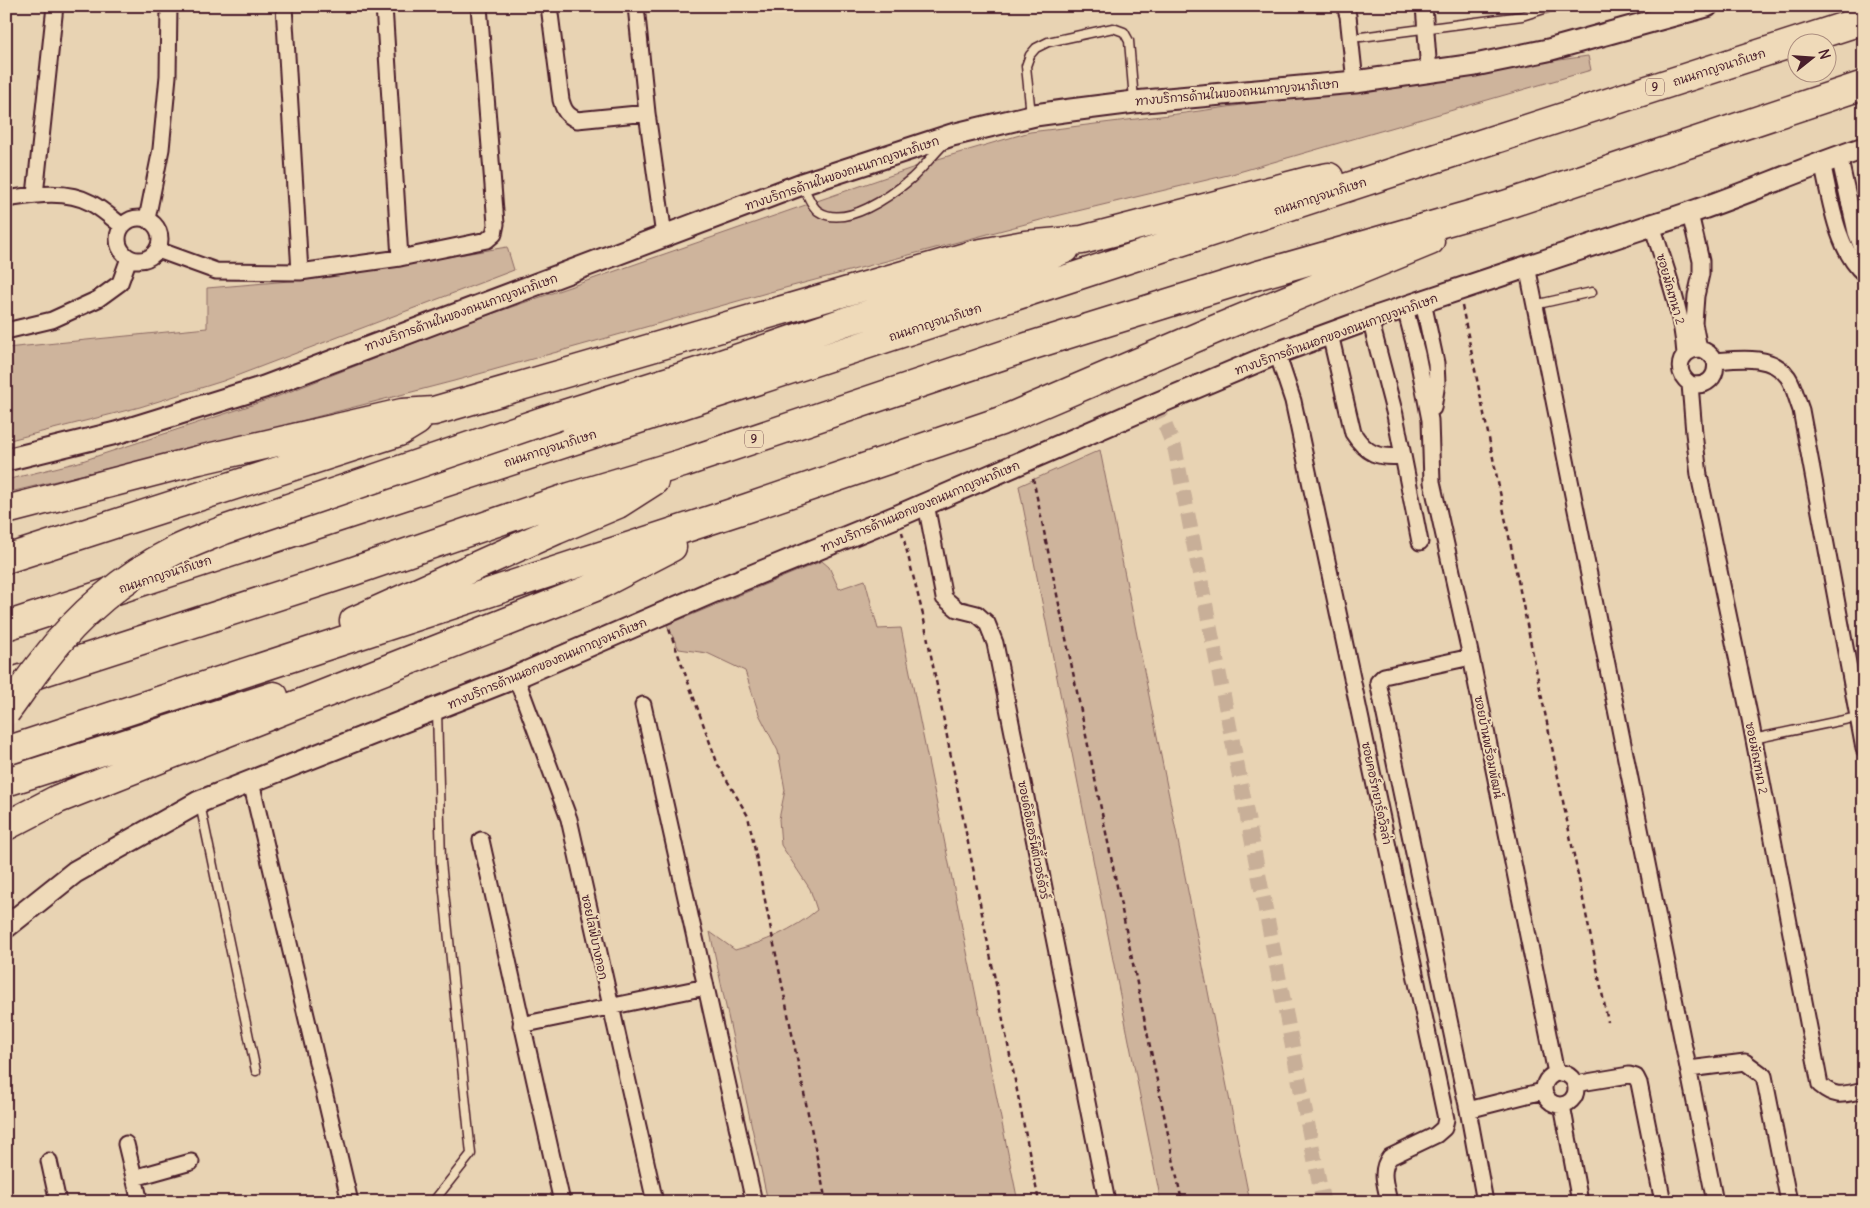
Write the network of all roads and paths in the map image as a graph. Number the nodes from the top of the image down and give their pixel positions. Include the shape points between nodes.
1 (55, 6) edge
2 (169, 6) edge
3 (284, 6) edge
4 (384, 6) edge
5 (479, 6) edge
6 (549, 6) edge
7 (636, 6) edge
8 (1345, 6) edge
9 (1424, 6) edge
10 (1554, 6) edge
11 (1702, 7) edge
12 (1864, 20) edge
13 (1426, 28) junction
14 (1361, 37) dead end
15 (1429, 72) junction
16 (1354, 82) junction
17 (1864, 84) edge
18 (1134, 102) junction
19 (647, 113) junction
20 (1031, 116) junction
21 (952, 135) junction
22 (1864, 148) edge
23 (1446, 155) junction
24 (1830, 159) junction
25 (802, 184) junction
26 (34, 195) junction
27 (6, 199) edge
28 (1505, 205) junction
29 (1690, 214) junction
30 (147, 219) junction
31 (1652, 225) junction
32 (122, 226) junction
33 (664, 236) junction
34 (1082, 240) junction
35 (158, 250) junction
36 (1864, 253) edge
37 (129, 258) junction
38 (400, 258) junction
39 (1528, 266) junction
40 (300, 272) junction
41 (1864, 274) edge
42 (1459, 290) junction
43 (1592, 292) dead end
44 (1414, 305) junction
45 (1534, 305) junction
46 (1370, 319) junction
47 (6, 331) edge
48 (1330, 334) junction
49 (1692, 352) junction
50 (1277, 353) junction
51 (1715, 361) junction
52 (1690, 384) junction
53 (434, 411) junction
54 (1403, 456) junction
55 (1029, 459) junction
56 (6, 460) edge
57 (683, 463) junction
58 (926, 504) junction
59 (747, 508) junction
60 (6, 510) edge
61 (898, 516) junction
62 (1420, 542) dead end
63 (6, 559) edge
64 (664, 613) junction
65 (6, 626) edge
66 (1471, 656) junction
67 (269, 665) junction
68 (375, 674) junction
69 (516, 677) junction
70 (6, 684) edge
71 (643, 705) dead end
72 (437, 708) junction
73 (6, 712) edge
74 (1858, 716) junction
75 (1753, 739) junction
76 (1864, 749) edge
77 (6, 751) edge
78 (6, 782) edge
79 (251, 782) junction
80 (199, 802) junction
81 (6, 826) edge
82 (481, 840) dead end
83 (6, 927) edge
84 (706, 987) junction
85 (610, 1005) junction
86 (1608, 1022) dead end
87 (521, 1025) junction
88 (1689, 1068) junction
89 (256, 1071) dead end
90 (1556, 1073) junction
91 (1575, 1084) junction
92 (1543, 1090) junction
93 (1864, 1090) edge
94 (1562, 1105) junction
95 (1468, 1110) junction
96 (126, 1144) dead end
97 (49, 1161) dead end
98 (190, 1162) dead end
99 (134, 1178) junction
100 (58, 1202) edge
101 (140, 1202) edge
102 (350, 1202) edge
103 (434, 1202) edge
104 (562, 1202) edge
105 (655, 1202) edge
106 (754, 1202) edge
107 (826, 1202) edge
108 (1039, 1202) edge
109 (1107, 1202) edge
110 (1182, 1202) edge
111 (1389, 1202) edge
112 (1485, 1202) edge
113 (1580, 1202) edge
114 (1663, 1202) edge
115 (1715, 1202) edge
116 (1789, 1202) edge

1 - 26 street
2 - 30 street via 168,76 161,149
3 - 40 street
4 - 38 street
5 - 38 street via 496,224 494,234 487,240
6 - 19 street via 561,100 568,116 577,120
7 - 19 street
8 - 16 street
9 - 13 street
10 - 13 lane via 1522,16
11 - 15 main road, ทางบริการด้านในของถนนกาญจนาภิเษก via 1510,59
12 - 23 highway, ถนนกาญจนาภิเษก / 9
13 - 14 lane
13 - 15 street
15 - 16 main road, ทางบริการด้านในของถนนกาญจนาภิเษก
16 - 18 main road, ทางบริการด้านในของถนนกาญจนาภิเษก
17 - 28 highway, 9
18 - 20 main road, ทางบริการด้านในของถนนกาญจนาภิเษก
18 - 20 lane via 1129,41 1124,32 1114,28 1048,42 1036,48 1026,66
19 - 33 street
20 - 21 main road, ทางบริการด้านในของถนนกาญจนาภิเษก
21 - 25 main road, ทางบริการด้านในของถนนกาญจนาภิเษก
21 - 25 lane via 912,178 856,214 825,215 816,210
22 - 24 main road, ทางบริการด้านนอกของถนนกาญจนาภิเษก
23 - 34 highway via 1308,181
23 - 65 highway, ถนนกาญจนาภิเษก / 9
24 - 29 main road, ทางบริการด้านนอกของถนนกาญจนาภิเษก
24 - 36 street
24 - 41 street via 1842,242
25 - 33 main road, ทางบริการด้านในของถนนกาญจนาภิเษก
26 - 27 street
26 - 32 street via 63,195 89,202
28 - 57 highway, 9 via 1255,276
28 - 59 highway via 1397,256 1001,421
29 - 31 main road, ทางบริการด้านนอกของถนนกาญจนาภิเษก
29 - 49 street, ซอยมัณฑนา 2 via 1701,261
30 - 32 street via 129,220
30 - 35 street via 160,232
31 - 39 main road, ทางบริการด้านนอกของถนนกาญจนาภิเษก
31 - 49 street, ซอยมัณฑนา 2 via 1684,337
32 - 37 street via 118,244
33 - 56 main road, ทางบริการด้านในของถนนกาญจนาภิเษก via 264,387 116,433
34 - 53 highway via 1025,245 976,254
34 - 73 highway, bridge via 1022,268 847,321 558,416 224,530 174,551 103,598 72,627
35 - 37 street via 145,260
35 - 40 street via 216,271
37 - 47 street via 120,283 98,299 52,320
38 - 40 street
39 - 42 main road, ทางบริการด้านนอกของถนนกาญจนาภิเษก
39 - 45 street
42 - 44 main road, ทางบริการด้านนอกของถนนกาญจนาภิเษก
42 - 86 path
43 - 45 lane
44 - 46 main road, ทางบริการด้านนอกของถนนกาญจนาภิเษก
44 - 66 street, ซอยบ้านพร้อมพัฒน์ via 1436,363 1437,383 1430,420 1432,482
45 - 88 street
46 - 48 main road, ทางบริการด้านนอกของถนนกาญจนาภิเษก
46 - 54 street
48 - 50 main road, ทางบริการด้านนอกของถนนกาญจนาภิเษก
48 - 54 street via 1353,433 1370,452 1384,457
49 - 51 street via 1707,352
49 - 52 street, ซอยมัณฑนา 2 via 1680,364 1682,376
50 - 55 main road, ทางบริการด้านนอกของถนนกาญจนาภิเษก
50 - 111 street, ซอยคอร์ทยาร์ดวิลล่า via 1293,401 1446,1119 1444,1128 1436,1134 1390,1157 1385,1163 1383,1171
51 - 52 street via 1712,379 1702,385
51 - 74 street via 1745,358 1772,363 1788,377 1802,410
52 - 75 street, ซอยมัณฑนา 2 via 1700,475
53 - 60 highway via 402,413 199,460
53 - 63 highway via 400,432
54 - 62 street
55 - 58 main road, ทางบริการด้านนอกของถนนกาญจนาภิเษก
55 - 110 path
57 - 67 highway via 618,504 322,635
57 - 70 highway, 9 via 570,497
58 - 61 main road, ทางบริการด้านนอกของถนนกาญจนาภิเษก
58 - 109 street, ซอยดิอิเธอร์นิตี้เวอร์ดัวร์ via 944,598 957,609 977,614 987,623 995,643
59 - 67 highway
59 - 68 highway via 594,587
61 - 64 main road, ทางบริการด้านนอกของถนนกาญจนาภิเษก
61 - 108 path via 923,615
64 - 69 main road, ทางบริการด้านนอกของถนนกาญจนาภิเษก
64 - 107 path via 718,765 748,816
66 - 90 street, ซอยบ้านพร้อมพัฒน์
66 - 95 street via 1384,676 1378,682
67 - 77 highway
68 - 78 highway via 289,691
68 - 81 highway via 58,799
69 - 72 main road, ทางบริการด้านนอกของถนนกาญจนาภิเษก
69 - 85 street, ซอยไลฟ์บางกอก via 569,819
71 - 84 street
72 - 79 main road, ทางบริการด้านนอกของถนนกาญจนาภิเษก
72 - 103 lane via 441,862 471,1154
74 - 75 lane
74 - 76 street
75 - 93 street, ซอยมัณฑนา 2 via 1820,1086 1838,1095
79 - 80 main road, ทางบริการด้านนอกของถนนกาญจนาภิเษก
79 - 102 street
80 - 83 main road, ทางบริการด้านนอกของถนนกาญจนาภิเษก via 75,872
80 - 89 lane
82 - 87 street
84 - 85 street
84 - 106 street
85 - 87 street
85 - 105 street, ซอยไลฟ์บางกอก
87 - 104 street
88 - 115 street
88 - 116 street via 1745,1062 1764,1076
90 - 91 street via 1570,1076
90 - 92 street via 1545,1082
91 - 94 street via 1572,1100
91 - 114 street via 1629,1074 1636,1077
92 - 94 street via 1548,1100
92 - 95 street
94 - 113 street
95 - 112 street
96 - 99 street
97 - 100 street
98 - 99 street
99 - 101 street

